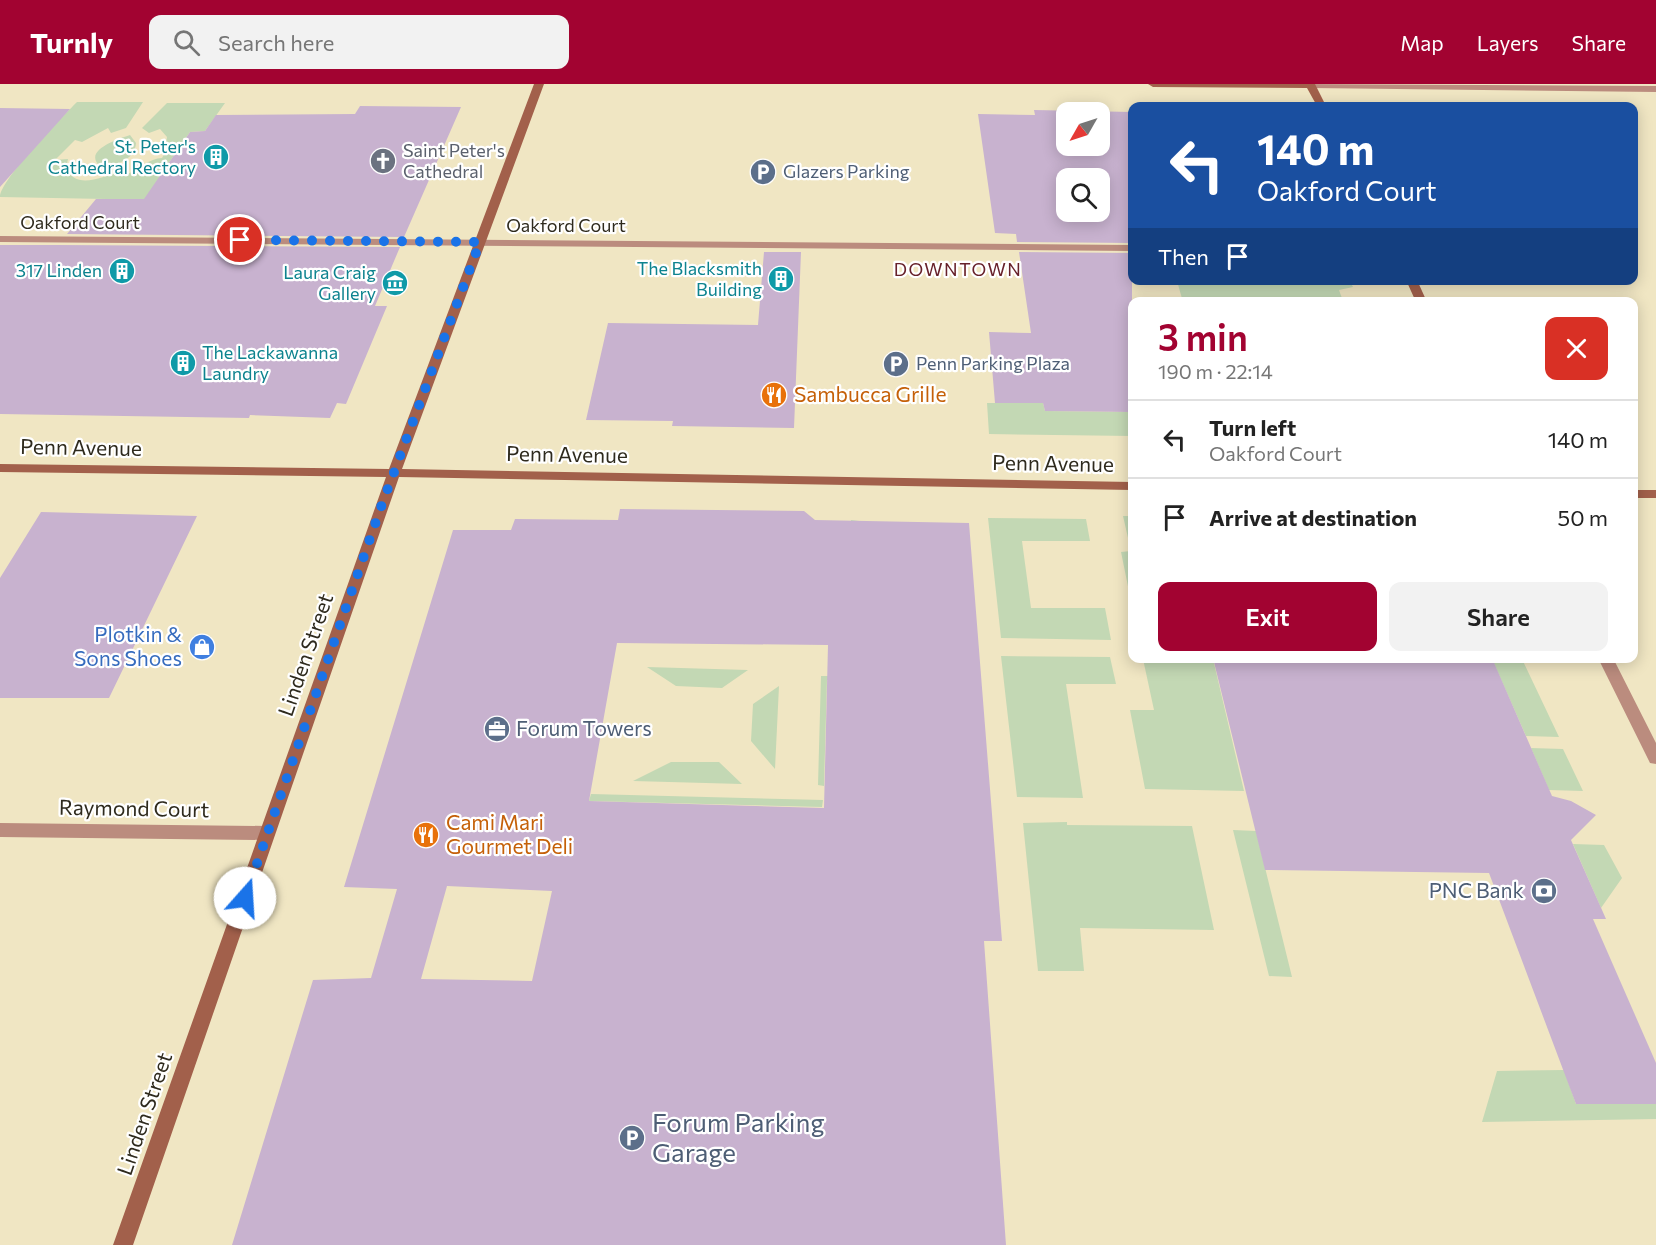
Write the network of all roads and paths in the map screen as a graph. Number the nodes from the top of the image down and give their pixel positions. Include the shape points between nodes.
1 (539, 84) edge
2 (1154, 84) edge
3 (1310, 85) edge
4 (1656, 89) edge
5 (1319, 102) edge
6 (0, 239) edge
7 (480, 242) junction
8 (1128, 248) edge
9 (0, 468) edge
10 (394, 472) junction
11 (1128, 486) edge
12 (1638, 494) edge
13 (1656, 494) edge
14 (1608, 663) edge
15 (1656, 758) edge
16 (0, 830) edge
17 (267, 833) junction
18 (123, 1245) edge

1 - 7 main road, Linden Street
2 - 3 main road
3 - 4 street
3 - 5 main road
6 - 7 street, Oakford Court
7 - 8 street, Oakford Court
7 - 10 main road, Linden Street
9 - 10 main road, Penn Avenue
10 - 11 main road, Penn Avenue
10 - 17 main road, Linden Street
12 - 13 main road
14 - 15 street
16 - 17 street, Raymond Court
17 - 18 main road, Linden Street

